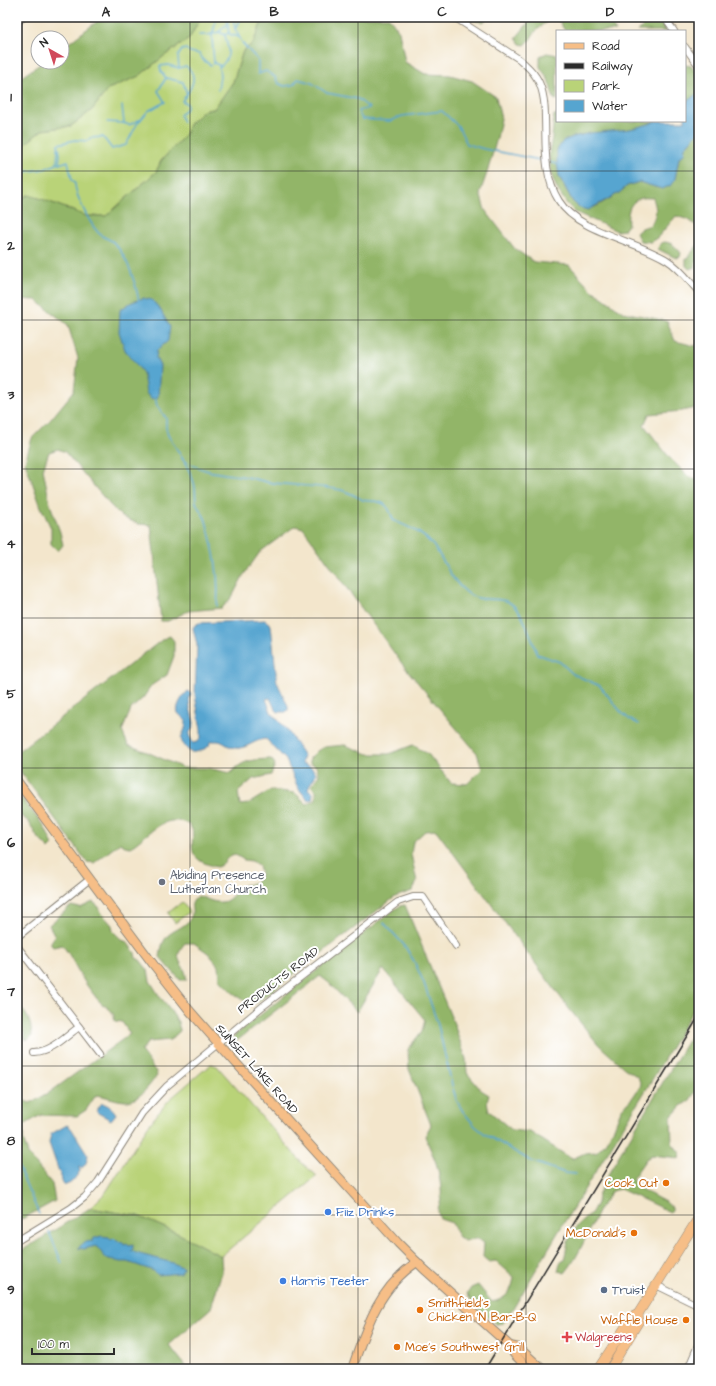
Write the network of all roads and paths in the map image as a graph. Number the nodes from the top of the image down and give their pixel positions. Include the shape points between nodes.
1 (24, 17) edge
2 (454, 17) edge
3 (664, 17) edge
4 (17, 22) edge
5 (673, 30) edge
6 (686, 48) edge
7 (699, 66) edge
8 (699, 292) edge
9 (17, 781) edge
10 (90, 879) junction
11 (17, 937) edge
12 (17, 946) edge
13 (456, 946) dead end
14 (79, 1027) junction
15 (218, 1043) junction
16 (34, 1053) dead end
17 (100, 1054) dead end
18 (699, 1217) edge
19 (17, 1241) edge
20 (417, 1262) junction
21 (656, 1285) junction
22 (699, 1306) edge
23 (638, 1314) junction
24 (699, 1343) edge
25 (510, 1346) junction
26 (352, 1369) edge
27 (529, 1369) edge
28 (542, 1369) edge
29 (598, 1369) edge
30 (610, 1369) edge
31 (688, 1369) edge

1 - 4 street
2 - 8 street via 519,59 536,77 545,104 546,164 554,192 566,210 581,222 667,260 678,268
3 - 5 street
6 - 7 street
9 - 10 main road, SUNSET LAKE ROAD
10 - 11 street
10 - 15 main road, SUNSET LAKE ROAD via 153,964
12 - 14 street
13 - 15 street, PRODUCTS ROAD via 423,897 398,902
14 - 16 street via 45,1052
14 - 17 street
15 - 19 street, PRODUCTS ROAD via 167,1086 148,1106 98,1182 85,1197
15 - 20 main road, SUNSET LAKE ROAD via 372,1216
18 - 21 highway
20 - 25 main road, SUNSET LAKE ROAD
20 - 26 main road via 395,1282 375,1308
21 - 22 street
21 - 23 highway
23 - 29 highway via 632,1316
23 - 30 highway via 639,1321
24 - 31 street
25 - 27 main road, SUNSET LAKE ROAD via 514,1354
25 - 28 main road, SUNSET LAKE ROAD via 519,1348

